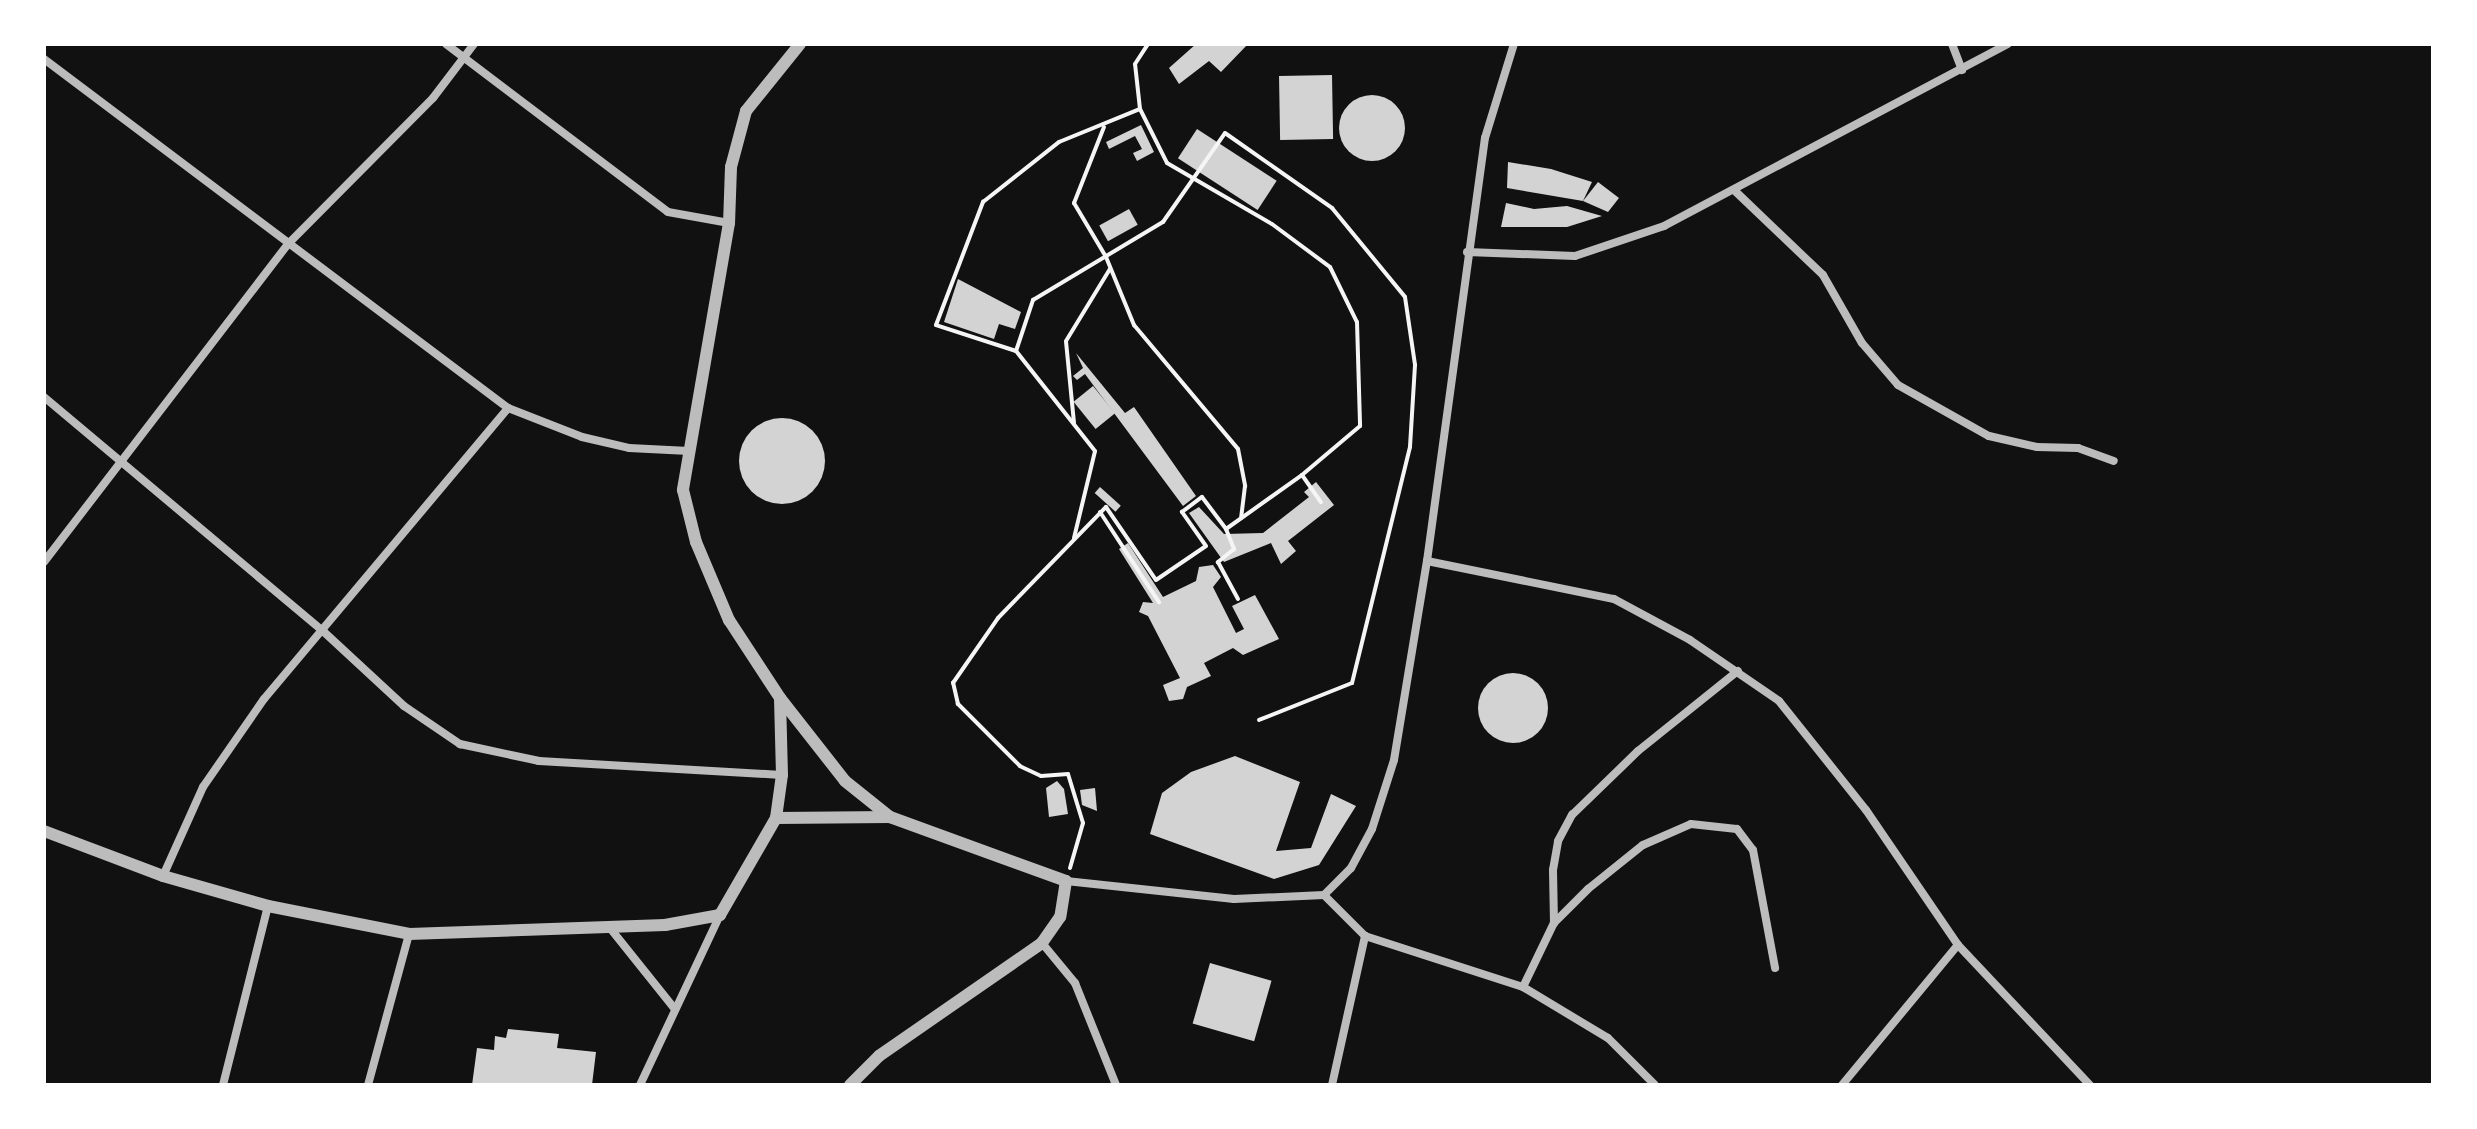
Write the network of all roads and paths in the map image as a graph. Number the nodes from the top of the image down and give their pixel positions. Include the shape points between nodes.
1 (446, 44) edge
2 (474, 44) edge
3 (800, 44) edge
4 (1148, 44) edge
5 (1514, 44) edge
6 (1952, 44) edge
7 (2008, 44) edge
8 (464, 56) junction
9 (44, 59) edge
10 (1962, 70) junction
11 (1140, 109) junction
12 (1105, 125) junction
13 (1193, 180) junction
14 (1734, 190) junction
15 (729, 223) junction
16 (289, 243) junction
17 (1467, 252) junction
18 (1106, 257) junction
19 (1111, 268) junction
20 (1016, 351) junction
21 (44, 397) edge
22 (508, 408) junction
23 (1075, 425) junction
24 (689, 451) junction
25 (123, 461) junction
26 (2114, 461) dead end
27 (1302, 475) junction
28 (1321, 502) dead end
29 (1100, 512) junction
30 (1241, 518) junction
31 (1226, 529) junction
32 (1074, 538) junction
33 (1427, 561) junction
34 (44, 562) edge
35 (1238, 599) dead end
36 (1159, 602) dead end
37 (324, 632) junction
38 (1738, 671) junction
39 (780, 698) junction
40 (1259, 720) dead end
41 (782, 775) junction
42 (890, 817) junction
43 (776, 818) junction
44 (44, 831) edge
45 (163, 876) junction
46 (1066, 881) junction
47 (1324, 895) junction
48 (268, 906) junction
49 (720, 915) junction
50 (1554, 923) junction
51 (610, 928) junction
52 (409, 934) junction
53 (1365, 936) junction
54 (1042, 943) junction
55 (1958, 945) junction
56 (1775, 968) dead end
57 (1523, 987) junction
58 (675, 1009) junction
59 (223, 1085) edge
60 (368, 1085) edge
61 (640, 1085) edge
62 (850, 1085) edge
63 (1116, 1085) edge
64 (1332, 1085) edge
65 (1655, 1085) edge
66 (1842, 1085) edge
67 (2090, 1085) edge

1 - 8 street
2 - 8 street
3 - 15 street via 746,111 731,167
4 - 11 path via 1135,64
5 - 17 street via 1485,138
6 - 10 street
7 - 10 street
8 - 15 street via 668,212
8 - 16 street via 433,98
9 - 16 street
10 - 14 street
11 - 12 path
11 - 13 path via 1167,163
12 - 18 path via 1074,203
12 - 20 path via 1059,142 983,202 936,325
13 - 18 path via 1163,222
13 - 27 path via 1272,224 1330,267 1357,322 1360,426
13 - 40 path via 1225,133 1332,208 1405,297 1415,365 1410,447 1396,519 1352,683
14 - 17 street via 1664,226 1575,256
14 - 26 street via 1823,275 1862,343 1898,385 1989,436 2037,447 2078,448
15 - 24 street
16 - 22 street
16 - 25 street
17 - 33 street
18 - 19 path
18 - 20 path via 1033,300
19 - 23 path via 1066,341
19 - 30 path via 1134,325 1238,449 1245,486
20 - 23 path
21 - 25 street
22 - 24 street via 582,437 629,448
22 - 37 street
23 - 32 path via 1095,451
24 - 39 street via 683,490 696,542 729,620
25 - 34 street
25 - 37 street
27 - 28 path
27 - 30 path
29 - 31 path via 1106,507 1156,580 1206,546 1182,512 1202,497
29 - 32 path
29 - 36 path
30 - 31 path
31 - 35 path via 1234,549 1218,562
32 - 46 path via 998,618 953,683 958,704 1020,766 1041,776 1068,774 1083,823
33 - 38 street via 1614,599
33 - 47 street via 1385,795 1351,868
37 - 41 street via 404,706 460,744 539,761
37 - 45 street via 264,699 203,787
38 - 50 street via 1638,751 1572,815 1558,841 1553,870
38 - 55 street via 1789,713 1866,810
39 - 41 street
39 - 42 street via 845,781
41 - 43 street
42 - 43 street
42 - 46 street
43 - 49 street
44 - 45 street
45 - 48 street
46 - 47 street via 1234,899
46 - 54 street via 1060,917
47 - 53 street
48 - 52 street
48 - 59 street
49 - 51 street
49 - 58 street
50 - 56 street via 1643,845 1674,828 1715,824 1737,829 1753,850
50 - 57 street
51 - 52 street
51 - 58 street
52 - 60 street
53 - 57 street
53 - 64 street
54 - 62 street via 879,1056
54 - 63 street via 1075,983
55 - 66 street
55 - 67 street
57 - 65 street via 1608,1038
58 - 61 street

